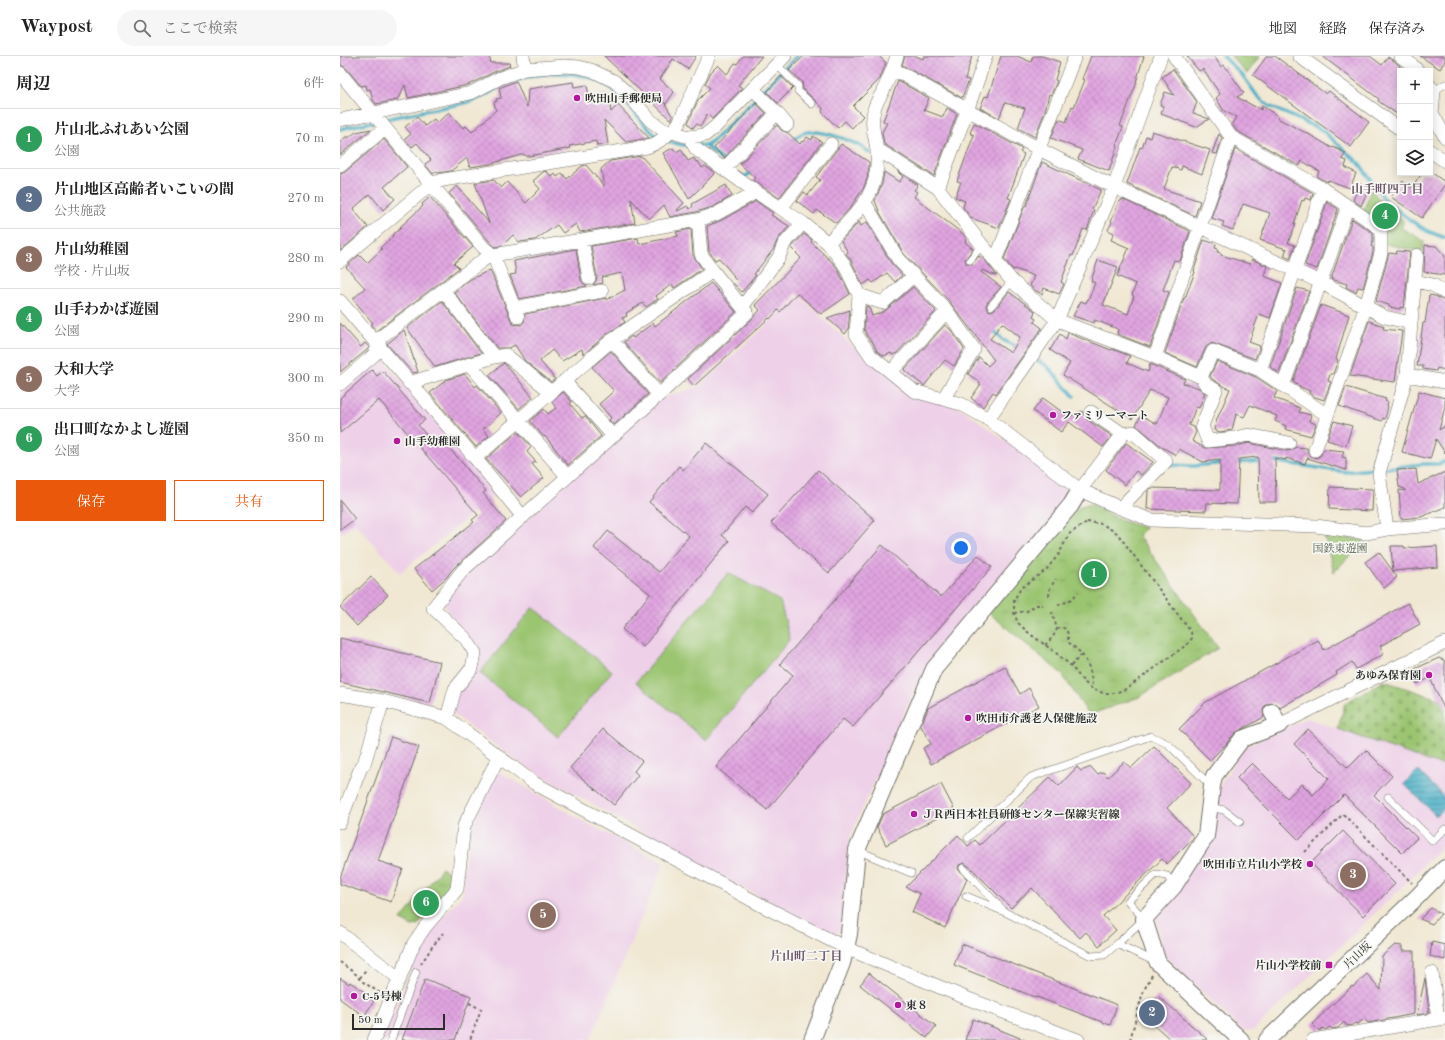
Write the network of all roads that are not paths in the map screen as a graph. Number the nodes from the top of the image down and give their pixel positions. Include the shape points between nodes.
1 (523, 56) edge
2 (710, 56) edge
3 (897, 56) edge
4 (986, 56) edge
5 (1075, 56) edge
6 (1161, 56) edge
7 (1174, 56) edge
8 (1299, 56) edge
9 (1400, 56) edge
10 (781, 63) edge
11 (1415, 68) edge
12 (525, 69) junction
13 (893, 69) junction
14 (340, 73) edge
15 (1445, 84) edge
16 (1433, 89) edge
17 (758, 94) junction
18 (812, 104) dead end
19 (1432, 104) edge
20 (968, 111) junction
21 (777, 113) junction
22 (340, 120) edge
23 (379, 120) junction
24 (787, 125) dead end
25 (1397, 127) edge
26 (672, 132) junction
27 (1231, 137) junction
28 (1445, 137) edge
29 (692, 142) junction
30 (831, 144) dead end
31 (877, 149) junction
32 (1039, 149) junction
33 (1433, 153) edge
34 (1445, 162) edge
35 (340, 166) edge
36 (724, 169) junction
37 (431, 184) junction
38 (1114, 187) junction
39 (938, 188) junction
40 (1323, 189) junction
41 (756, 192) junction
42 (865, 203) junction
43 (1348, 206) junction
44 (781, 208) junction
45 (698, 220) junction
46 (804, 224) junction
47 (1200, 227) junction
48 (582, 240) junction
49 (828, 243) junction
50 (982, 245) junction
51 (494, 255) junction
52 (1418, 255) dead end
53 (970, 260) dead end
54 (340, 261) edge
55 (995, 261) junction
56 (712, 271) junction
57 (1294, 271) junction
58 (913, 276) junction
59 (589, 278) dead end
60 (1012, 281) junction
61 (1415, 281) junction
62 (1320, 282) junction
63 (443, 290) junction
64 (602, 291) dead end
65 (1445, 294) edge
66 (859, 295) junction
67 (340, 301) edge
68 (743, 306) junction
69 (991, 306) dead end
70 (1366, 306) junction
71 (947, 311) junction
72 (1057, 320) junction
73 (1411, 323) junction
74 (612, 340) junction
75 (378, 345) junction
76 (494, 357) junction
77 (1155, 357) junction
78 (469, 364) junction
79 (1260, 370) junction
80 (891, 372) junction
81 (1407, 375) junction
82 (1201, 377) junction
83 (564, 381) junction
84 (1445, 382) edge
85 (409, 383) junction
86 (340, 384) edge
87 (1283, 386) junction
88 (551, 392) junction
89 (659, 395) junction
90 (942, 399) junction
91 (1091, 412) dead end
92 (1327, 415) junction
93 (988, 419) junction
94 (518, 421) junction
95 (1122, 434) junction
96 (613, 436) junction
97 (1289, 443) dead end
98 (1315, 450) dead end
99 (475, 458) junction
100 (567, 476) junction
101 (1080, 490) junction
102 (1120, 508) junction
103 (522, 517) junction
104 (1445, 524) edge
105 (1387, 529) junction
106 (1445, 644) edge
107 (340, 694) edge
108 (383, 701) junction
109 (447, 718) junction
110 (1275, 719) joint
111 (500, 756) junction
112 (1212, 786) junction
113 (1388, 797) dead end
114 (1209, 807) junction
115 (340, 822) edge
116 (1240, 822) dead end
117 (1445, 829) edge
118 (968, 838) dead end
119 (857, 850) junction
120 (963, 868) dead end
121 (1445, 868) edge
122 (911, 873) dead end
123 (1174, 886) junction
124 (966, 896) dead end
125 (1005, 912) junction
126 (1144, 919) junction
127 (340, 933) edge
128 (1116, 944) junction
129 (846, 948) junction
130 (1158, 963) junction
131 (416, 972) road end
132 (1432, 973) dead end
133 (400, 979) junction
134 (1441, 1018) edge
135 (1345, 1038) edge
136 (374, 1040) edge
137 (391, 1040) edge
138 (812, 1040) edge
139 (1078, 1040) edge
140 (1241, 1040) edge
141 (1267, 1040) edge
142 (1313, 1040) edge

1 - 12 street
2 - 26 street via 679,123
3 - 13 street
4 - 20 street
5 - 32 street
6 - 38 street
7 - 27 street
8 - 25 street
9 - 11 street
10 - 17 street
10 - 18 lane via 798,86 798,91
12 - 23 street via 471,93
12 - 26 street via 574,66 604,75 622,87 657,126
13 - 20 street
13 - 31 street via 874,109 872,128
14 - 23 street
15 - 16 lane
17 - 21 street
17 - 29 street via 711,131
19 - 28 street via 1432,113
20 - 32 street
20 - 39 street
21 - 24 street
21 - 36 street
22 - 23 street
23 - 35 street
23 - 37 street
26 - 29 street
26 - 37 street via 660,142 647,147
27 - 40 street
27 - 47 street
29 - 36 street
30 - 44 street
31 - 39 street
31 - 42 street via 876,181
32 - 38 street
32 - 55 street
33 - 34 street
36 - 41 street
37 - 51 street via 483,247
37 - 54 street
38 - 47 street
38 - 72 street
39 - 50 street
40 - 43 street
40 - 57 street
41 - 44 street
41 - 45 street via 716,214
42 - 49 street
42 - 58 street via 898,259
43 - 62 street
43 - 70 street via 1381,229 1381,253
44 - 46 street
45 - 48 street
45 - 56 street via 701,254
46 - 49 street
46 - 68 street via 784,244 778,257
47 - 57 street
47 - 77 street
48 - 51 street
48 - 59 street
49 - 66 street via 844,264
50 - 53 lane
50 - 55 street
51 - 63 street via 482,260
51 - 64 street via 517,312
52 - 61 street
55 - 60 street
56 - 68 street
56 - 74 street
57 - 62 street
57 - 79 street
58 - 66 street via 883,303
58 - 71 street
60 - 69 lane
60 - 72 street
61 - 65 street via 1433,285
61 - 73 street
62 - 70 street
62 - 87 street
63 - 75 street via 381,336
63 - 76 street
66 - 80 street via 856,334 871,356
67 - 75 street
68 - 89 street via 747,313
70 - 73 street via 1385,317
70 - 92 street
71 - 80 street
71 - 90 street via 974,349
72 - 77 street
72 - 93 street
73 - 81 street
74 - 83 street
74 - 89 street
75 - 85 street
75 - 86 street via 375,354
76 - 78 street
76 - 88 street via 506,355
77 - 82 street
78 - 85 street
78 - 94 street
79 - 82 street via 1212,351
79 - 87 street
80 - 90 street via 914,391
81 - 84 street
81 - 105 street via 1379,473
82 - 97 street via 1206,385 1216,390 1202,426 1208,441 1249,435
83 - 88 street
83 - 96 street
85 - 99 street
87 - 92 street
88 - 94 street
89 - 96 street
90 - 93 street via 961,404
91 - 95 street
92 - 98 street
93 - 101 street
94 - 99 street
94 - 100 street
95 - 101 street
95 - 102 street via 1133,432 1166,461
96 - 100 street
99 - 103 street
100 - 103 street
101 - 102 street
101 - 119 street via 1071,506 934,669
102 - 105 street via 1151,520 1316,526 1366,534
103 - 109 street via 463,570 433,608 466,639 475,653 472,668 455,689
104 - 105 street
106 - 110 street
107 - 108 street
108 - 109 street
108 - 115 street via 364,764
109 - 111 street
110 - 112 street via 1242,739 1214,776
111 - 129 street via 534,782
111 - 133 street via 464,826 457,889 414,944
112 - 114 street
112 - 118 lane via 1168,744 1151,736 1031,777
113 - 117 lane via 1433,841
114 - 116 lane via 1224,810
114 - 123 street via 1206,836
119 - 122 lane
119 - 129 street
120 - 125 lane
121 - 141 street, 片山坂
123 - 126 street
123 - 126 lane via 1167,876 1156,874 1128,901
124 - 125 lane
125 - 128 lane via 1091,956 1104,955
126 - 128 lane
126 - 130 street
127 - 133 street
128 - 130 lane
129 - 138 street
129 - 139 street via 966,998
130 - 140 street
131 - 137 lane
132 - 134 street
133 - 136 street
134 - 135 street
135 - 142 street

